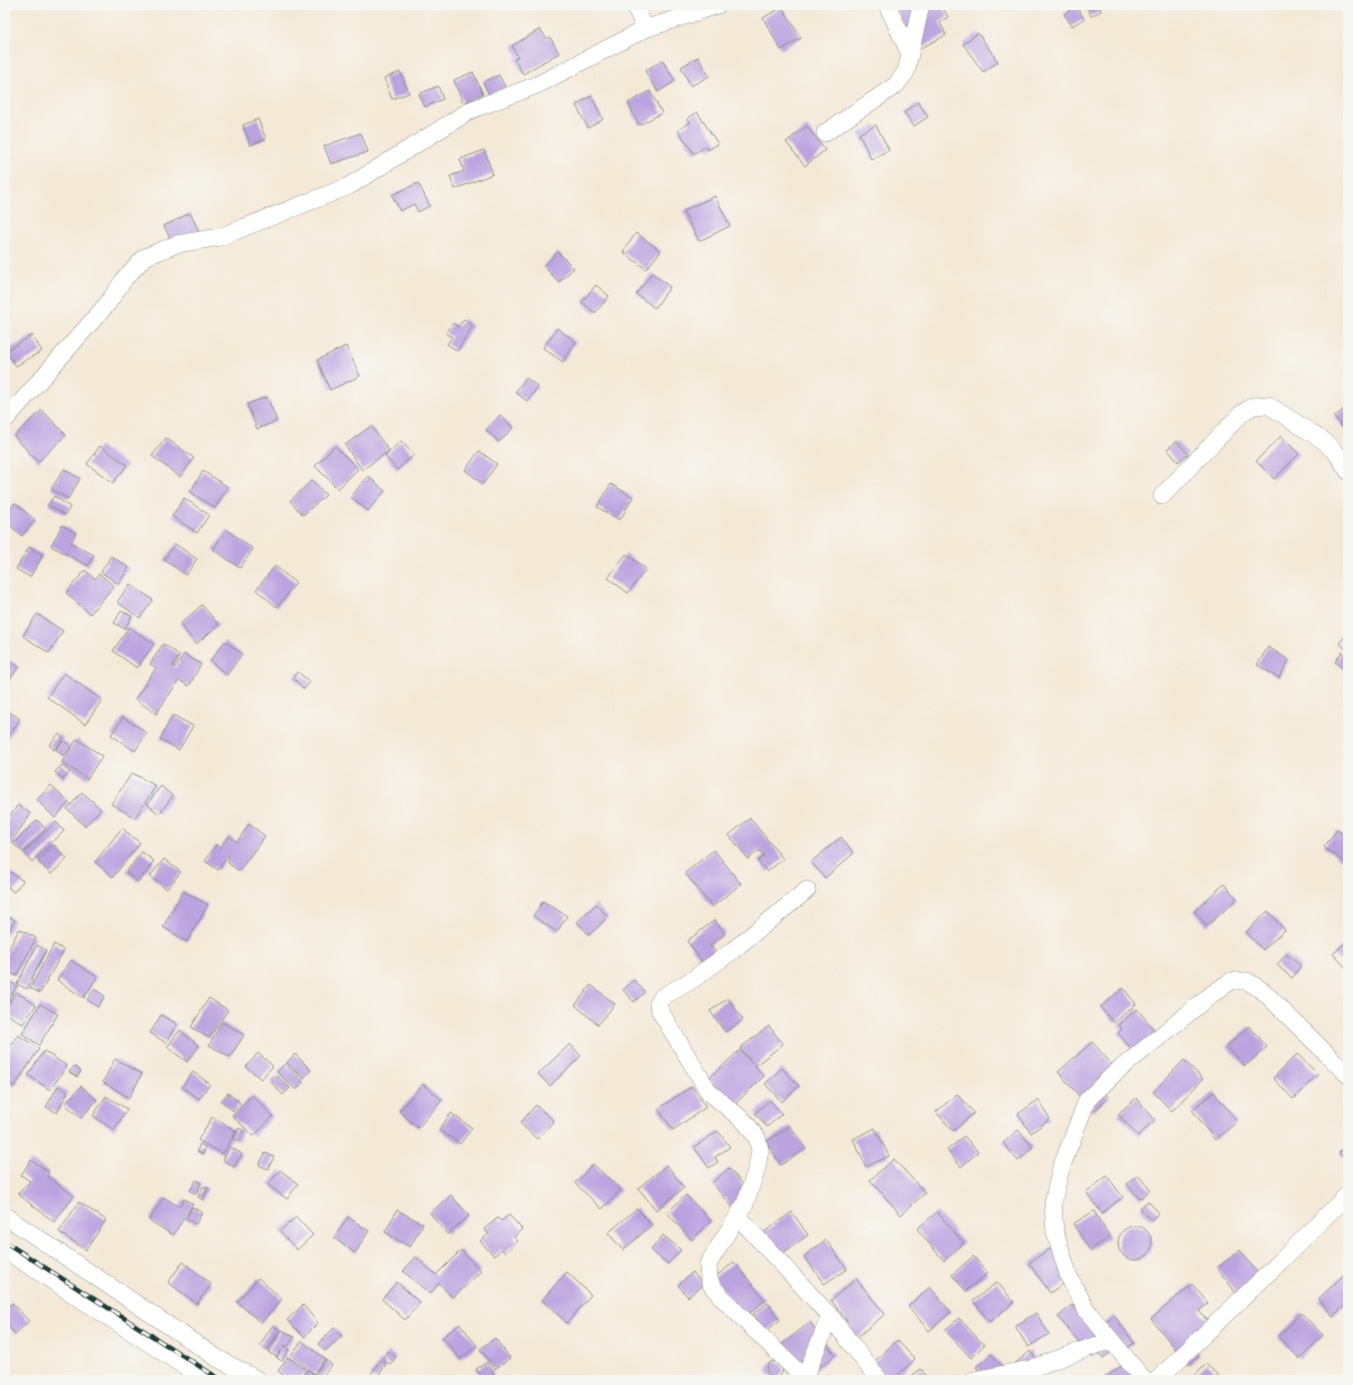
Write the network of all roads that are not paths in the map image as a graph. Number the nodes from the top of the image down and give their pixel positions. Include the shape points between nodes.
1 (635, 5) edge
2 (718, 5) edge
3 (887, 5) edge
4 (922, 5) edge
5 (645, 29) junction
6 (910, 54) junction
7 (824, 133) dead end
8 (5, 420) edge
9 (1348, 472) edge
10 (1162, 496) dead end
11 (808, 890) dead end
12 (1348, 1075) edge
13 (1348, 1194) edge
14 (5, 1216) edge
15 (738, 1217) junction
16 (5, 1250) edge
17 (830, 1316) junction
18 (1110, 1340) junction
19 (804, 1379) edge
20 (206, 1380) edge
21 (258, 1380) edge
22 (879, 1380) edge
23 (974, 1380) edge
24 (1144, 1380) edge
25 (1157, 1380) edge

1 - 5 street
2 - 5 street
3 - 6 street
4 - 6 street
5 - 8 street via 537,85 471,110 349,186 220,237 177,244 144,257 125,278 108,303
6 - 7 street via 906,72 896,85
9 - 10 street via 1337,454 1324,441 1268,405 1253,406 1241,414
11 - 15 street via 732,951 662,998 658,1004 709,1092 745,1122 757,1138 760,1150 757,1168
12 - 18 street via 1263,991 1247,981 1231,981 1121,1068 1086,1100 1061,1168 1053,1202 1055,1232 1069,1277 1086,1311
13 - 25 street
14 - 21 street via 217,1358
15 - 17 street
15 - 19 street via 708,1264 709,1279 723,1300
16 - 20 street
17 - 19 street
17 - 22 street
18 - 23 street via 1030,1369
18 - 24 street

